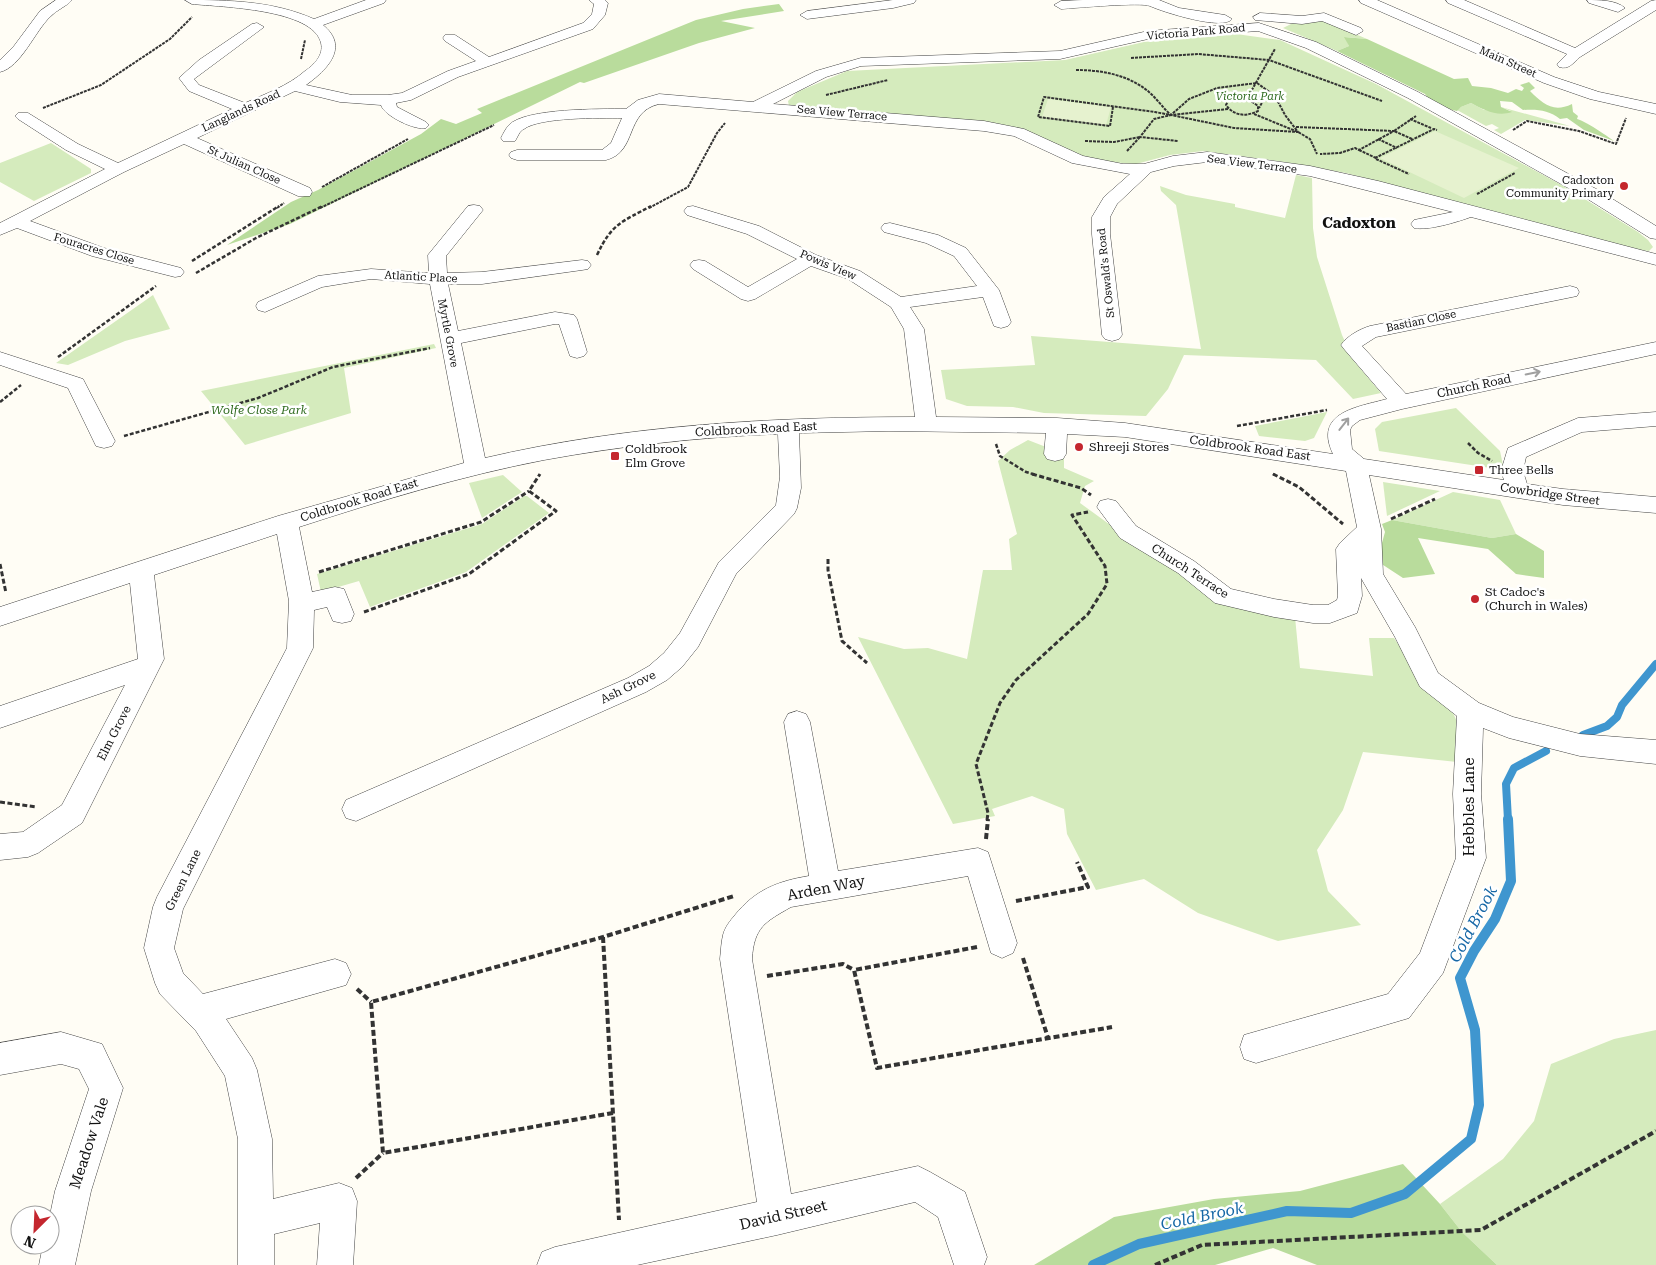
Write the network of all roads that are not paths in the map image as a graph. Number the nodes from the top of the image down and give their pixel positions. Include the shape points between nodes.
1 (65, 0) edge
2 (192, 0) edge
3 (379, 0) edge
4 (909, 0) edge
5 (1150, 0) edge
6 (1366, 0) edge
7 (1452, 0) edge
8 (1594, 0) edge
9 (219, 2) edge
10 (604, 2) edge
11 (1061, 4) dead end
12 (1656, 4) edge
13 (1618, 8) dead end
14 (1638, 14) junction
15 (807, 15) dead end
16 (1656, 20) edge
17 (1236, 21) junction
18 (315, 23) junction
19 (257, 27) dead end
20 (1259, 27) junction
21 (1356, 31) dead end
22 (450, 38) dead end
23 (1576, 53) junction
24 (488, 62) junction
25 (0, 68) edge
26 (1549, 80) junction
27 (294, 86) junction
28 (388, 100) junction
29 (757, 106) junction
30 (1656, 109) edge
31 (245, 110) junction
32 (632, 114) junction
33 (23, 116) road end
34 (421, 125) road end
35 (184, 138) junction
36 (509, 138) dead end
37 (517, 155) dead end
38 (118, 169) junction
39 (1145, 169) junction
40 (304, 192) road end
41 (1470, 204) junction
42 (474, 210) dead end
43 (692, 211) dead end
44 (1420, 224) dead end
45 (8, 226) edge
46 (890, 228) dead end
47 (1656, 234) edge
48 (810, 259) junction
49 (1656, 260) edge
50 (582, 264) road end
51 (699, 265) dead end
52 (174, 272) road end
53 (438, 279) junction
54 (990, 290) junction
55 (1570, 292) dead end
56 (898, 303) junction
57 (265, 306) dead end
58 (1001, 322) dead end
59 (1112, 335) dead end
60 (450, 341) junction
61 (1656, 348) edge
62 (577, 352) dead end
63 (0, 358) edge
64 (1402, 402) junction
65 (1656, 419) edge
66 (927, 424) junction
67 (788, 425) junction
68 (1057, 425) junction
69 (104, 441) road end
70 (1055, 454) dead end
71 (1356, 464) junction
72 (476, 468) junction
73 (1518, 490) junction
74 (1656, 505) edge
75 (1108, 507) road end
76 (286, 522) junction
77 (1369, 529) junction
78 (141, 570) junction
79 (299, 591) junction
80 (350, 614) road end
81 (5, 615) edge
82 (147, 667) junction
83 (1470, 711) junction
84 (0, 718) edge
85 (797, 722) dead end
86 (1656, 752) edge
87 (356, 809) dead end
88 (0, 847) edge
89 (826, 887) junction
90 (1002, 943) road end
91 (335, 974) dead end
92 (198, 1011) junction
93 (1256, 1047) dead end
94 (0, 1059) edge
95 (776, 1217) junction
96 (255, 1221) junction
97 (969, 1257) dead end
98 (57, 1265) edge
99 (256, 1265) edge
100 (335, 1265) edge
101 (555, 1265) edge

1 - 25 street via 45,14
2 - 9 street
3 - 18 street
4 - 15 street
5 - 11 street
5 - 17 street via 1173,11
6 - 26 street, Main Street
7 - 23 street
8 - 13 street
9 - 18 street via 279,11
10 - 24 street via 588,26
12 - 14 street
14 - 16 street
14 - 23 street
17 - 20 street
17 - 21 street via 1253,16 1302,20 1317,17 1328,18
18 - 27 street, Langlands Road via 328,37 329,52 323,63
19 - 31 street via 186,78 194,88
20 - 29 street, Victoria Park Road via 1148,35 1060,55 855,63 828,70
20 - 47 street, Victoria Park Road via 1311,45 1413,95 1592,194
22 - 24 street
23 - 26 street
24 - 28 street via 453,74 406,97
26 - 30 street, Main Street via 1595,96
27 - 28 street via 341,99
27 - 31 street, Langlands Road
28 - 34 street via 390,109
29 - 32 street, Sea View Terrace via 659,99 643,103
29 - 39 street, Sea View Terrace via 984,126 1018,132 1078,160 1123,169
31 - 35 street, Langlands Road
32 - 36 street via 583,113 520,123
32 - 37 street via 618,145 606,155
33 - 38 street via 72,147
35 - 38 street, Langlands Road
35 - 40 street, St Julian Close
38 - 45 street, Langlands Road
39 - 41 street, Sea View Terrace via 1173,161 1208,157 1310,171
39 - 59 street, St Oswald's Road via 1110,201 1101,217
41 - 44 street via 1454,217
41 - 49 street, Sea View Terrace via 1575,240
42 - 53 street, Myrtle Grove via 437,255
43 - 48 street, Powis View via 753,230
45 - 52 street, Fouracres Close
46 - 54 street via 932,239 960,252
48 - 51 street via 748,295
48 - 56 street, Powis View via 854,275
50 - 53 street, Atlantic Place via 482,278
53 - 57 street, Atlantic Place via 371,274 318,282
53 - 60 street, Myrtle Grove
54 - 56 street
54 - 58 street
55 - 64 street, Bastian Close via 1370,332 1351,345
56 - 66 street, Powis View via 914,329
60 - 62 street via 562,318 567,320
60 - 72 street, Myrtle Grove
64 -> 61 street, Church Road
63 - 69 street via 76,384
71 -> 64 street, Church Road via 1342,452 1339,430 1343,422 1353,415
65 - 73 street via 1578,425 1516,452 1512,472
66 - 67 street, Coldbrook Road East
66 - 68 street, Coldbrook Road East
67 - 72 street, Coldbrook Road East via 631,439 542,453
67 - 87 street, Ash Grove via 791,483 786,508 727,568 689,640 658,673
68 - 70 street
68 - 71 street, Coldbrook Road East via 1125,430
71 - 73 street, Cowbridge Street
71 - 77 street
72 - 76 street, Coldbrook Road East via 399,487
73 - 74 street, Cowbridge Street
75 - 77 street, Church Terrace via 1128,532 1186,567 1224,596 1313,614 1330,614 1348,606 1348,549
76 - 78 street, Coldbrook Road East
76 - 79 street, Green Lane
77 - 83 street via 1371,574 1429,680
78 - 81 street, Coldbrook Road East
78 - 82 street, Elm Grove via 151,659
79 - 80 street via 335,596
79 - 92 street, Green Lane via 303,627 300,648 168,907 159,948 171,983
82 - 84 street
82 - 88 street, Elm Grove via 72,814 28,844
83 - 86 street via 1509,727 1580,745
83 - 93 street, Hebbles Lane via 1467,794 1471,858 1432,962 1398,1007
85 - 89 street
89 - 90 street, Arden Way via 978,862
89 - 95 street, Arden Way via 786,894 757,911 738,935 736,959
91 - 92 street
92 - 96 street, Green Lane via 240,1070 255,1139
94 - 98 street, Meadow Vale via 62,1048 90,1056 106,1088 73,1191
95 - 97 street, David Street via 918,1184 952,1205
95 - 101 street, David Street
96 - 99 street, Green Lane
96 - 100 street via 338,1200

